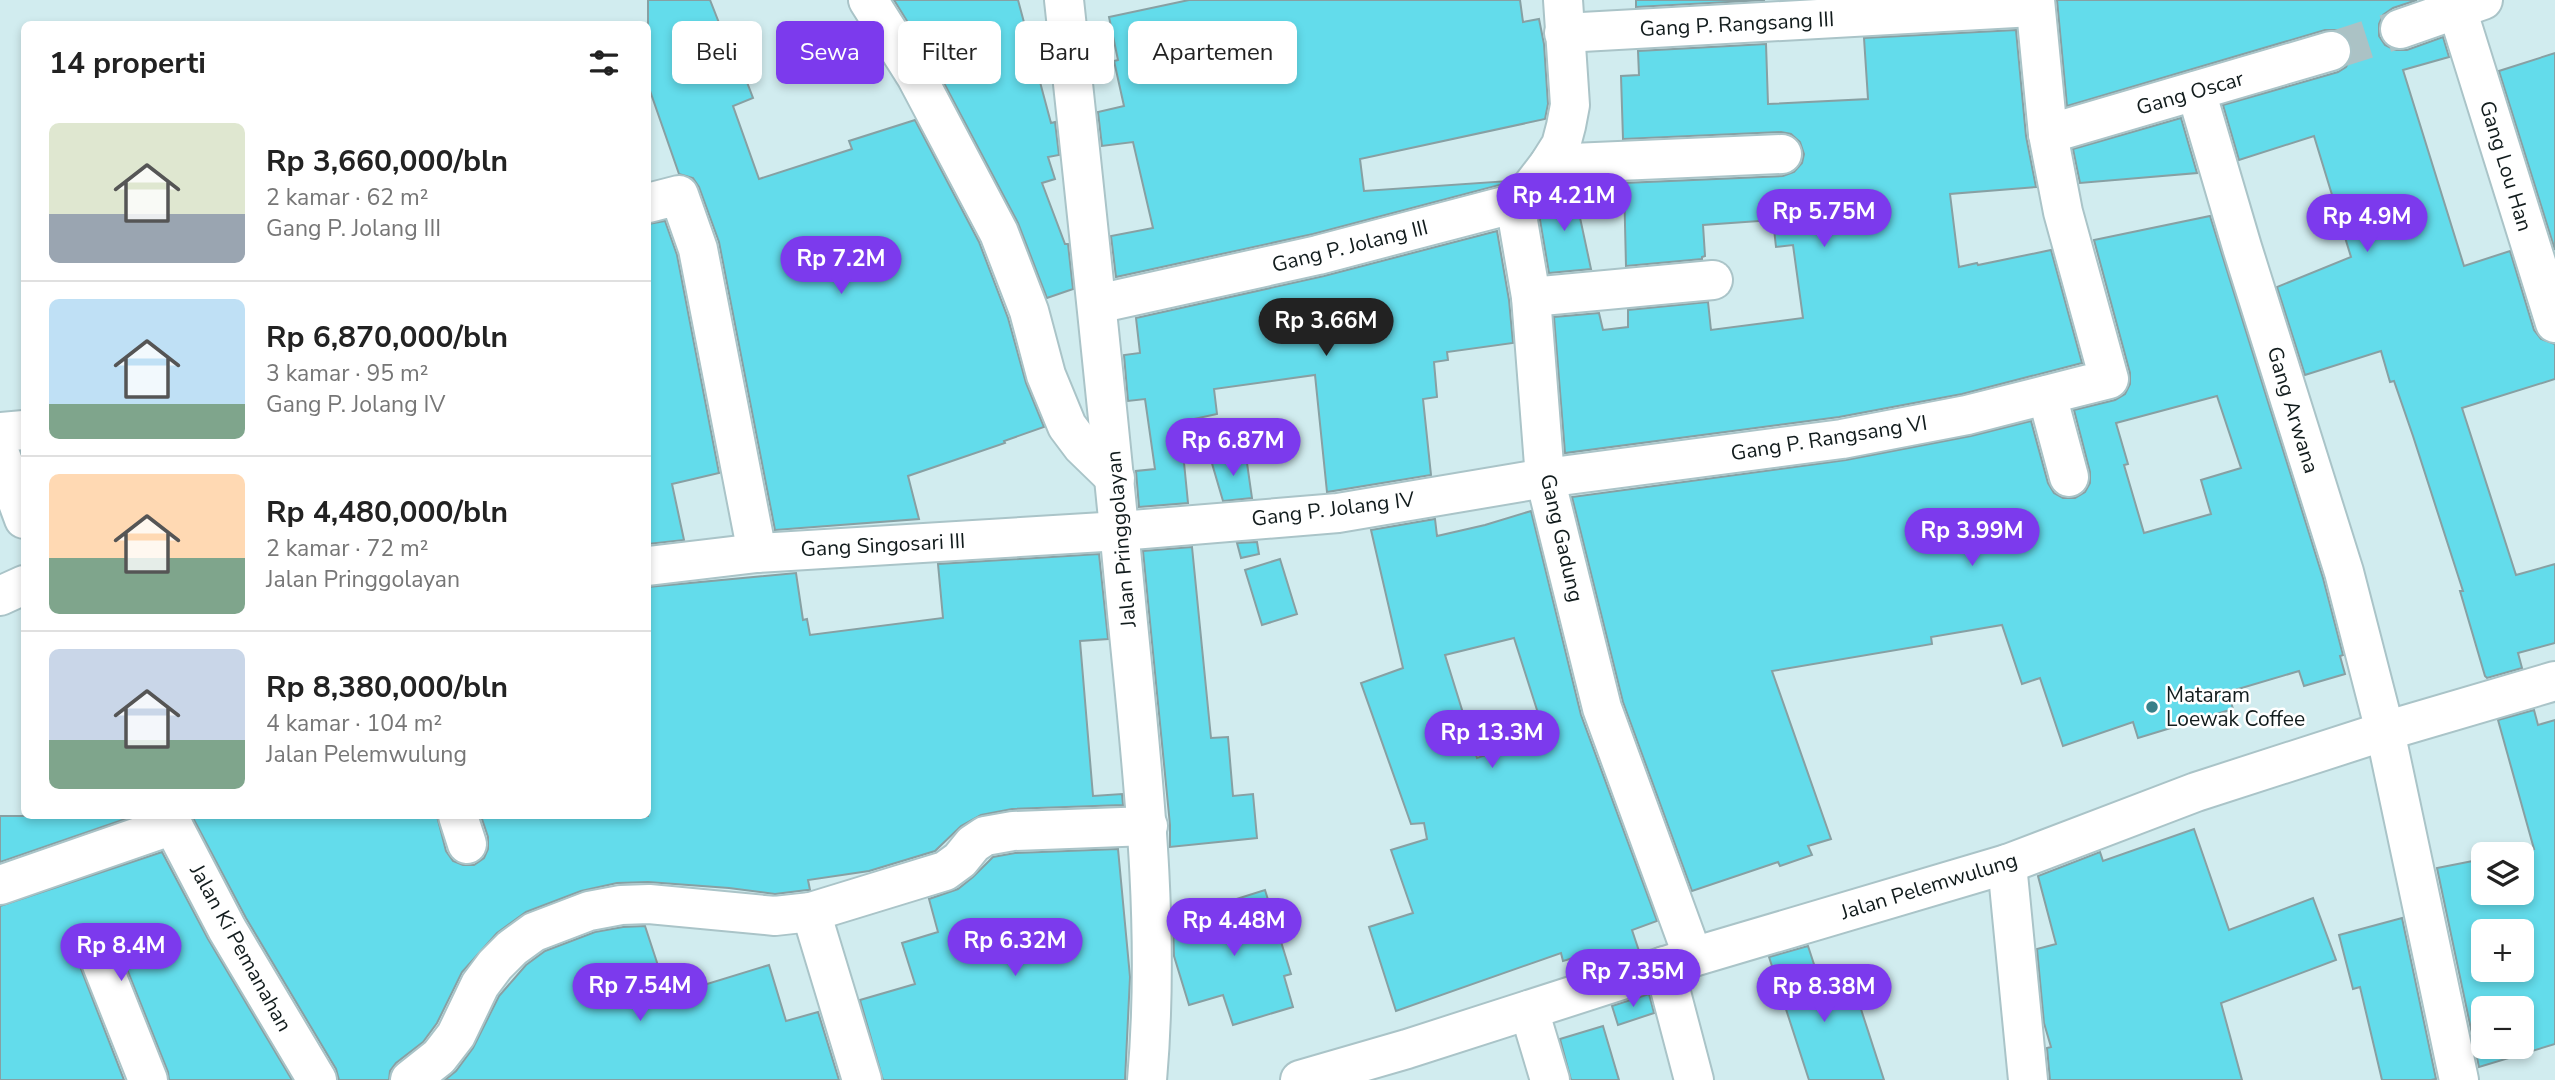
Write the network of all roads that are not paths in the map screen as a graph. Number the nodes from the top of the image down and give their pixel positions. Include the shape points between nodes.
1 (868, 0) edge
2 (1064, 0) edge
3 (2035, 3) edge
4 (2470, 4) edge
5 (1564, 16) edge
6 (2400, 29) tunnel mouth
7 (2331, 51) tunnel mouth
8 (2196, 92) junction
9 (2048, 134) junction
10 (1782, 154) dead end
11 (1549, 164) junction
12 (1520, 201) junction
13 (651, 202) edge
14 (1713, 280) dead end
15 (1531, 297) junction
16 (1097, 304) junction
17 (2555, 323) edge
18 (2047, 395) junction
19 (21, 430) edge
20 (0, 432) edge
21 (0, 454) edge
22 (2069, 477) dead end
23 (1115, 478) junction
24 (1545, 478) junction
25 (21, 511) edge
26 (1119, 531) junction
27 (757, 553) junction
28 (651, 566) edge
29 (21, 586) edge
30 (0, 596) edge
31 (2555, 681) edge
32 (2385, 731) junction
33 (170, 820) edge
34 (1148, 826) junction
35 (2007, 864) junction
36 (0, 885) edge
37 (811, 912) junction
38 (101, 962) dead end
39 (1679, 962) junction
40 (1529, 1010) junction
41 (1411, 1064) edge
42 (148, 1080) edge
43 (317, 1080) edge
44 (410, 1080) edge
45 (862, 1080) edge
46 (1147, 1080) edge
47 (1300, 1080) edge
48 (1550, 1080) edge
49 (1694, 1080) edge
50 (2028, 1080) edge
51 (2459, 1080) edge

1 - 23 street via 916,76 999,233 1067,426
2 - 16 street, Jalan Pringgolayan
3 - 5 street, Gang P. Rangsang III
3 - 9 street
4 - 6 street
4 - 17 street, Gang Lou Han
5 - 11 street via 1570,105 1561,145
7 - 8 street, Gang Oscar
8 - 9 street, Gang Oscar
8 - 32 street, Gang Arwana via 2344,572
9 - 18 street, Gang P. Rangsang VI via 2063,212 2109,379
10 - 11 street
11 - 12 street
12 - 15 street, Gang Gadung via 1518,221
12 - 16 street, Gang P. Jolang III via 1318,255
13 - 27 street via 679,195 698,249
14 - 15 street
15 - 24 street, Gang Gadung
16 - 23 street, Jalan Pringgolayan
18 - 22 street
18 - 24 street, Gang P. Rangsang VI via 1842,439
19 - 20 street
21 - 25 street
23 - 26 street, Jalan Pringgolayan
24 - 26 street, Gang P. Jolang IV via 1338,513
24 - 39 street, Gang Gadung via 1602,708
26 - 27 street, Gang Singosari III
26 - 34 street, Jalan Pringgolayan
27 - 28 street, Gang Singosari III
29 - 30 street
31 - 32 street, Jalan Pelemwulung
32 - 35 street, Jalan Pelemwulung via 2196,792
32 - 51 street, Gang Arwana
33 - 36 street
33 - 43 street, Jalan Ki Pemanahan via 227,929
34 - 37 street via 985,836 945,871
34 - 46 street, Jalan Pringgolayan via 1152,1027
35 - 39 street, Jalan Pelemwulung
35 - 50 street
37 - 44 street via 775,916 621,905 589,911 534,932 495,965 456,1035 439,1058
37 - 45 street
38 - 42 street
39 - 40 street, Jalan Pelemwulung
39 - 49 street, Gang Gadung
40 - 41 street, Jalan Pelemwulung
40 - 48 street
41 - 47 street, Jalan Pelemwulung

